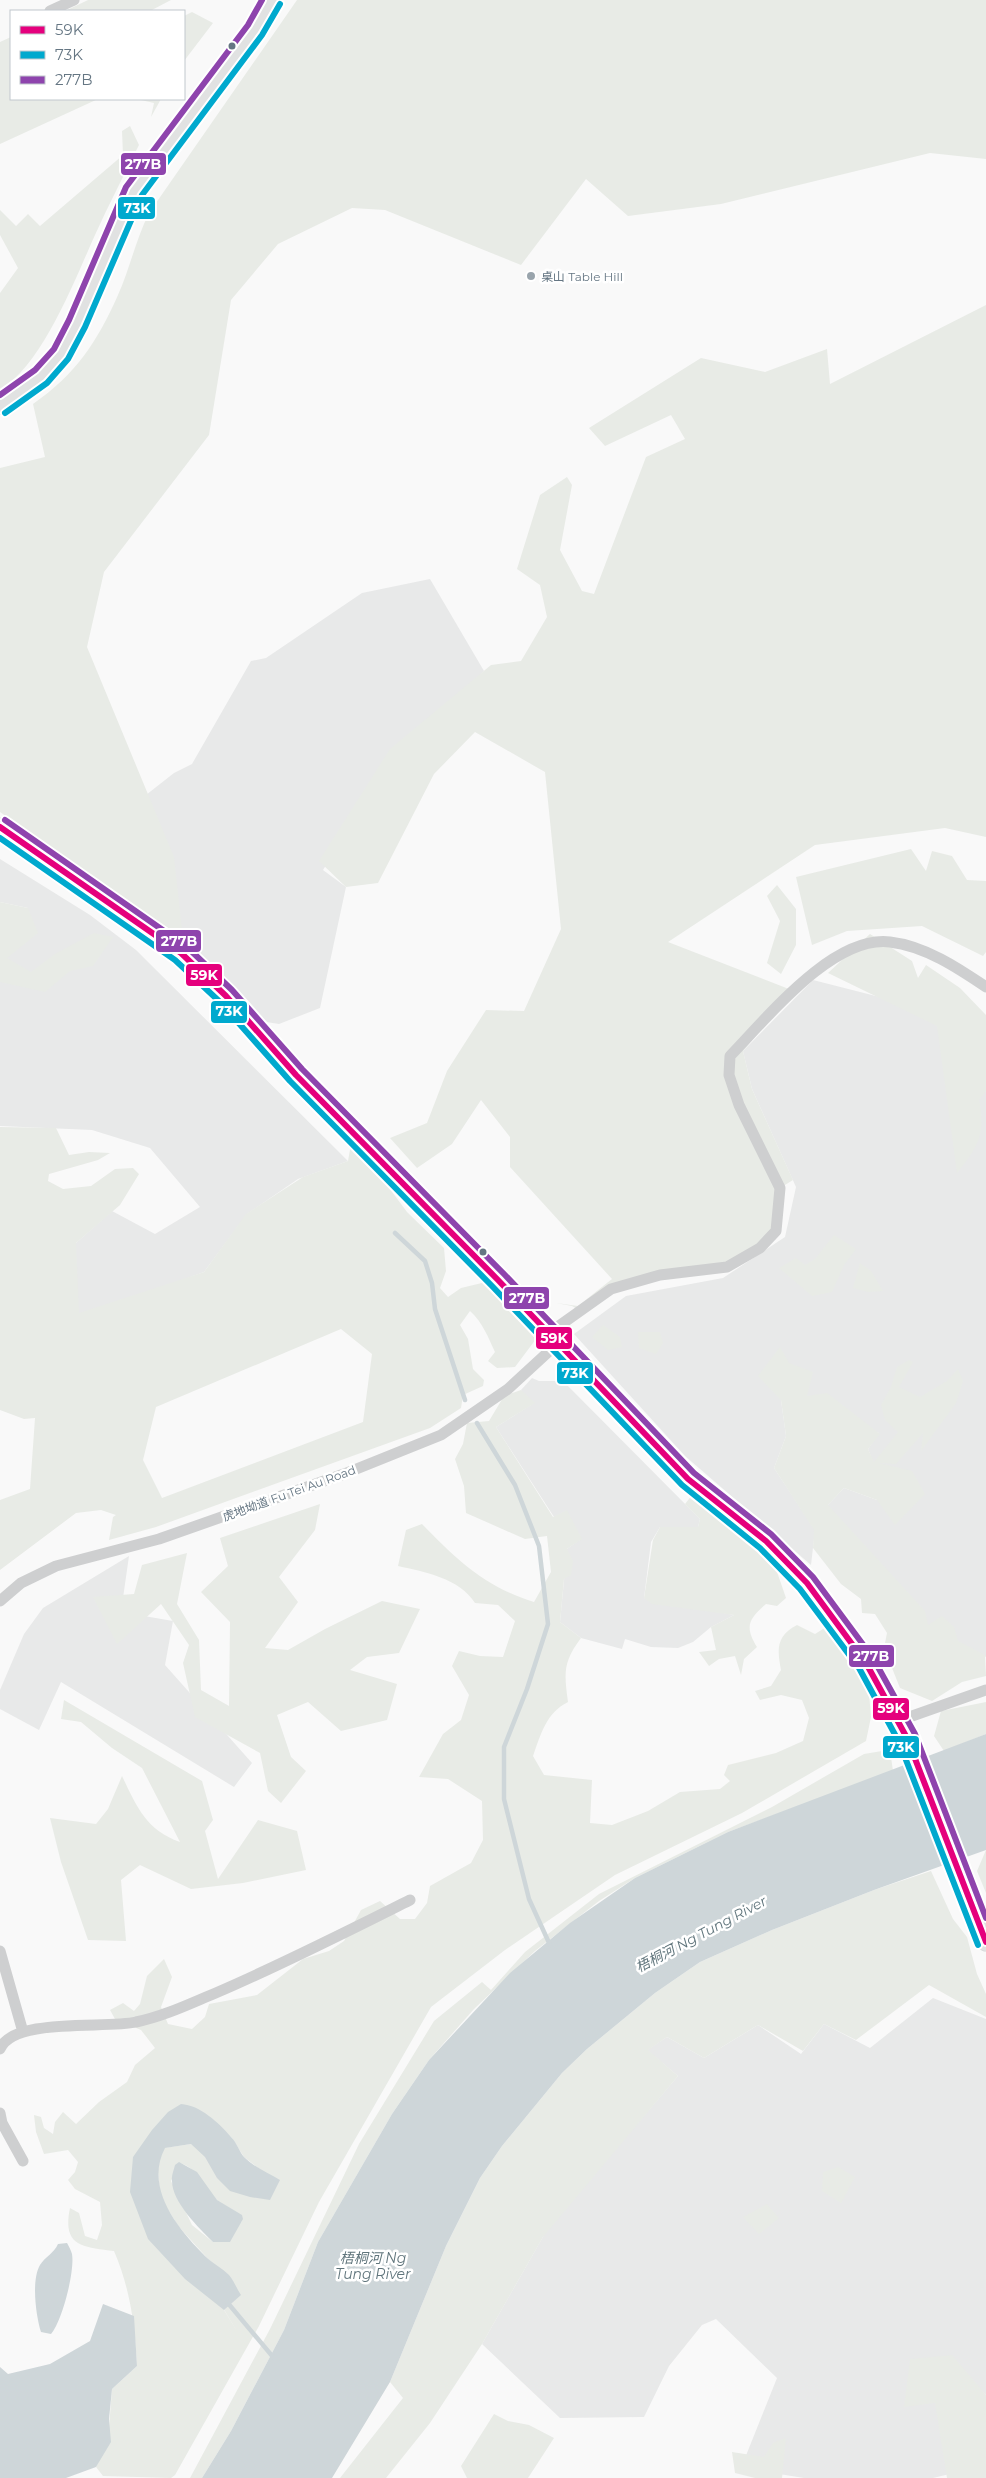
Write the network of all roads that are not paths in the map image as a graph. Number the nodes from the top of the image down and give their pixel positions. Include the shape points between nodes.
1 (74, 0) edge
2 (272, 0) edge
3 (52, 10) edge
4 (0, 406) edge
5 (0, 827) edge
6 (986, 988) edge
7 (554, 1338) junction
8 (0, 1601) edge
9 (986, 1690) edge
10 (898, 1721) junction
11 (410, 1900) dead end
12 (985, 1939) edge
13 (0, 1951) edge
14 (24, 2032) junction
15 (0, 2049) edge
16 (0, 2113) edge
17 (23, 2161) dead end

1 - 3 street
2 - 4 street via 255,30 134,191 61,354 41,376
5 - 7 main road via 181,953
6 - 7 street, 虎地坳道 Fu Tei Au Road via 937,956 891,942 857,946 814,971 730,1056 729,1075 739,1105 780,1188 776,1232 760,1248 727,1267 660,1275 611,1289
7 - 8 street, 虎地坳道 Fu Tei Au Road via 508,1389 441,1436 159,1539 56,1566 21,1583
7 - 10 main road via 688,1479 766,1541 807,1583 866,1663
9 - 10 street
10 - 12 main road
11 - 14 street via 264,1973 163,2015 134,2023 66,2026
13 - 14 street
14 - 15 street via 15,2033
16 - 17 street via 2,2123

